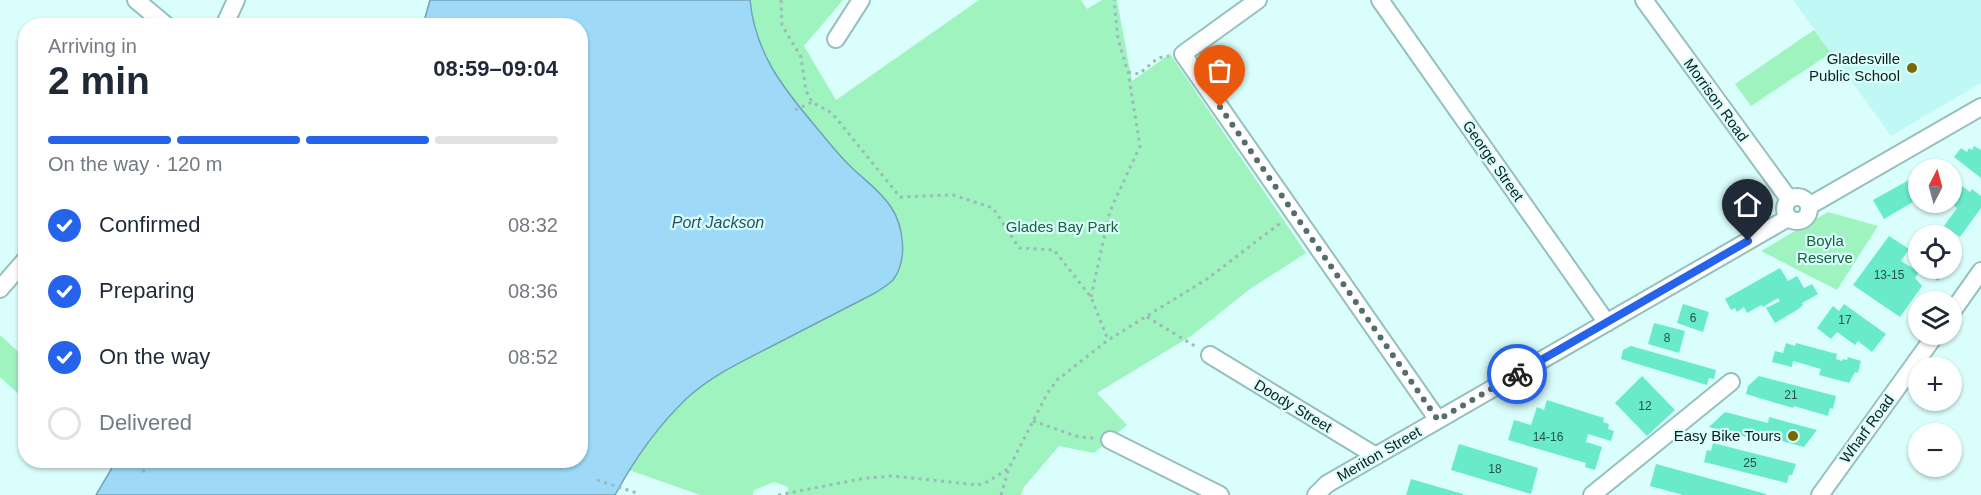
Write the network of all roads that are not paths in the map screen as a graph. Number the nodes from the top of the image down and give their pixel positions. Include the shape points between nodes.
1 (136, 0) edge
2 (236, 0) edge
3 (861, 0) edge
4 (1258, 0) edge
5 (1380, 0) edge
6 (1644, 0) edge
7 (157, 18) edge
8 (228, 18) edge
9 (836, 39) dead end
10 (1981, 107) edge
11 (1789, 199) junction
12 (1809, 206) junction
13 (1788, 218) junction
14 (18, 269) edge
15 (1981, 271) edge
16 (0, 289) edge
17 (1962, 298) edge
18 (1607, 323) junction
19 (1927, 345) edge
20 (1210, 355) road end
21 (1731, 382) dead end
22 (1438, 420) junction
23 (1110, 440) road end
24 (1376, 456) junction
25 (1220, 495) edge
26 (1316, 495) edge
27 (1592, 495) edge
28 (1820, 495) edge

1 - 7 street
2 - 8 street
3 - 9 street
4 - 22 street via 1183,54
5 - 18 street, George Street
6 - 11 street, Morrison Road
10 - 12 street
11 - 12 street via 1801,197
11 - 13 street via 1785,206
12 - 13 street via 1803,219
13 - 18 street, Meriton Street
14 - 16 street
15 - 17 street
18 - 22 street, Meriton Street
19 - 28 street, Wharf Road
20 - 24 street, Doody Street
21 - 27 street
22 - 24 street, Meriton Street
23 - 25 street
24 - 26 street, Meriton Street via 1327,484

